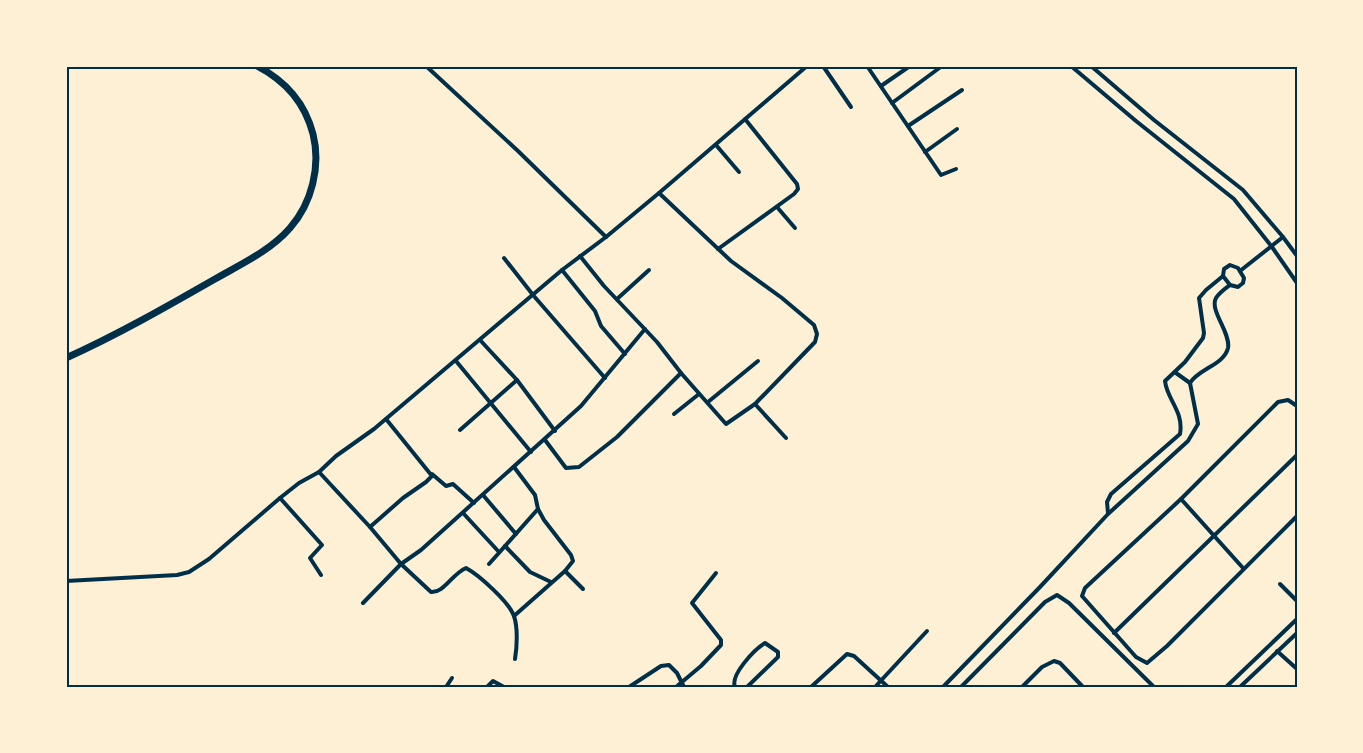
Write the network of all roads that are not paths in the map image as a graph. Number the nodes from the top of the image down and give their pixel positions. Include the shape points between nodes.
1 (257, 66) edge
2 (426, 66) edge
3 (807, 66) edge
4 (823, 66) edge
5 (867, 66) edge
6 (910, 66) edge
7 (942, 66) edge
8 (1071, 66) edge
9 (1091, 66) edge
10 (881, 86) junction
11 (962, 90) dead end
12 (892, 103) junction
13 (851, 107) dead end
14 (745, 119) junction
15 (908, 126) junction
16 (957, 129) dead end
17 (716, 145) junction
18 (925, 152) junction
19 (956, 169) dead end
20 (739, 172) dead end
21 (659, 193) junction
22 (777, 207) junction
23 (795, 228) dead end
24 (606, 237) junction
25 (1283, 237) junction
26 (1272, 247) junction
27 (718, 249) junction
28 (579, 256) junction
29 (1297, 256) edge
30 (504, 258) dead end
31 (562, 270) junction
32 (649, 270) dead end
33 (1240, 271) junction
34 (1223, 276) junction
35 (1297, 283) edge
36 (1230, 285) junction
37 (533, 295) junction
38 (617, 299) junction
39 (645, 329) junction
40 (480, 340) junction
41 (625, 354) junction
42 (66, 358) edge
43 (456, 361) junction
44 (758, 361) dead end
45 (681, 373) junction
46 (1176, 373) junction
47 (605, 378) junction
48 (517, 380) junction
49 (1190, 383) junction
50 (699, 393) junction
51 (708, 402) junction
52 (755, 404) junction
53 (490, 405) junction
54 (1297, 406) edge
55 (674, 414) dead end
56 (386, 419) junction
57 (460, 430) dead end
58 (555, 430) junction
59 (1180, 434) junction
60 (786, 438) dead end
61 (545, 440) junction
62 (1188, 441) junction
63 (531, 452) junction
64 (1297, 455) edge
65 (514, 467) junction
66 (319, 472) junction
67 (431, 474) junction
68 (483, 495) junction
69 (280, 498) junction
70 (1181, 499) junction
71 (474, 502) junction
72 (538, 509) junction
73 (463, 513) junction
74 (1108, 514) junction
75 (1297, 516) edge
76 (370, 527) junction
77 (516, 534) junction
78 (1214, 536) junction
79 (505, 546) junction
80 (499, 552) junction
81 (400, 564) junction
82 (489, 564) dead end
83 (1243, 568) junction
84 (565, 571) junction
85 (716, 573) dead end
86 (321, 575) dead end
87 (66, 581) edge
88 (551, 582) junction
89 (1280, 584) dead end
90 (584, 590) dead end
91 (1297, 601) edge
92 (363, 603) dead end
93 (514, 616) junction
94 (1297, 619) edge
95 (927, 631) dead end
96 (1114, 633) junction
97 (1297, 633) edge
98 (1277, 651) junction
99 (515, 659) dead end
100 (1297, 669) edge
101 (452, 678) dead end
102 (881, 680) junction
103 (683, 685) edge
104 (446, 687) edge
105 (488, 687) edge
106 (504, 687) edge
107 (629, 687) edge
108 (676, 687) edge
109 (735, 687) edge
110 (747, 687) edge
111 (811, 687) edge
112 (874, 687) edge
113 (888, 687) edge
114 (943, 687) edge
115 (961, 687) edge
116 (1022, 687) edge
117 (1083, 687) edge
118 (1154, 687) edge
119 (1226, 687) edge
120 (1240, 687) edge

1 - 42 highway via 293,93 313,133 314,180 298,217 259,254
2 - 24 street
3 - 14 street
4 - 13 street
5 - 10 street
6 - 10 street
7 - 12 street
8 - 26 street via 1234,200
9 - 25 street via 1243,190
10 - 12 street
11 - 15 street
12 - 15 street
14 - 17 street
14 - 22 street via 797,184 797,192
15 - 18 street
16 - 18 street
17 - 20 street
17 - 21 street
18 - 19 street via 942,176
21 - 24 street
21 - 27 street
22 - 23 street
22 - 27 street
24 - 28 street
25 - 26 street
25 - 29 street
26 - 33 street
26 - 35 street
27 - 52 street via 814,325 817,334 803,356
28 - 31 street
28 - 38 street
30 - 37 street
31 - 37 street
31 - 41 street
32 - 38 street
33 - 34 street via 1228,266
33 - 36 street via 1243,283 1238,287
34 - 36 street
34 - 46 street via 1199,298 1203,336
36 - 49 street via 1214,304 1225,332 1227,351
37 - 40 street
37 - 47 street
38 - 39 street
39 - 41 street
39 - 45 street
40 - 43 street
40 - 48 street
41 - 47 street
43 - 53 street
43 - 56 street
44 - 51 street
45 - 50 street
45 - 61 street via 617,437 579,467 566,468
46 - 49 street
46 - 59 street via 1165,384 1179,416
47 - 58 street
48 - 53 street
48 - 58 street
49 - 62 street via 1198,424
50 - 51 street
50 - 55 street
51 - 52 street via 726,423
52 - 60 street
53 - 57 street
53 - 63 street
54 - 70 street via 1287,400 1278,402
56 - 66 street
56 - 67 street
58 - 61 street
59 - 62 street
59 - 74 street via 1112,494 1107,502
61 - 63 street
62 - 74 street
63 - 65 street
64 - 78 street
65 - 68 street
65 - 72 street via 535,495
66 - 69 street
66 - 76 street
67 - 71 street via 446,486 453,484
67 - 76 street via 429,480
68 - 71 street
68 - 77 street
69 - 86 street via 322,545 310,557
69 - 87 street via 189,572
70 - 78 street
70 - 96 street via 1082,593
71 - 73 street
72 - 77 street
72 - 84 street via 571,555 573,561
73 - 80 street
73 - 81 street
74 - 114 street
75 - 83 street
76 - 81 street
77 - 79 street
78 - 83 street
78 - 96 street
79 - 80 street
79 - 88 street via 530,572
80 - 82 street
81 - 92 street
81 - 93 street via 434,593 466,568
83 - 96 street via 1149,662 1136,657
84 - 88 street
84 - 90 street
85 - 103 street via 692,603 721,645
88 - 93 street
89 - 91 street
93 - 99 street
94 - 119 street
95 - 102 street
97 - 98 street
98 - 100 street
98 - 120 street
101 - 104 street
102 - 111 street via 847,654
102 - 112 street
102 - 113 street
103 - 107 street via 673,667 664,665
103 - 108 street
105 - 106 street via 493,681
109 - 110 street via 736,674 760,647 769,644 778,657
115 - 118 street via 1045,602 1057,595
116 - 117 street via 1054,661

